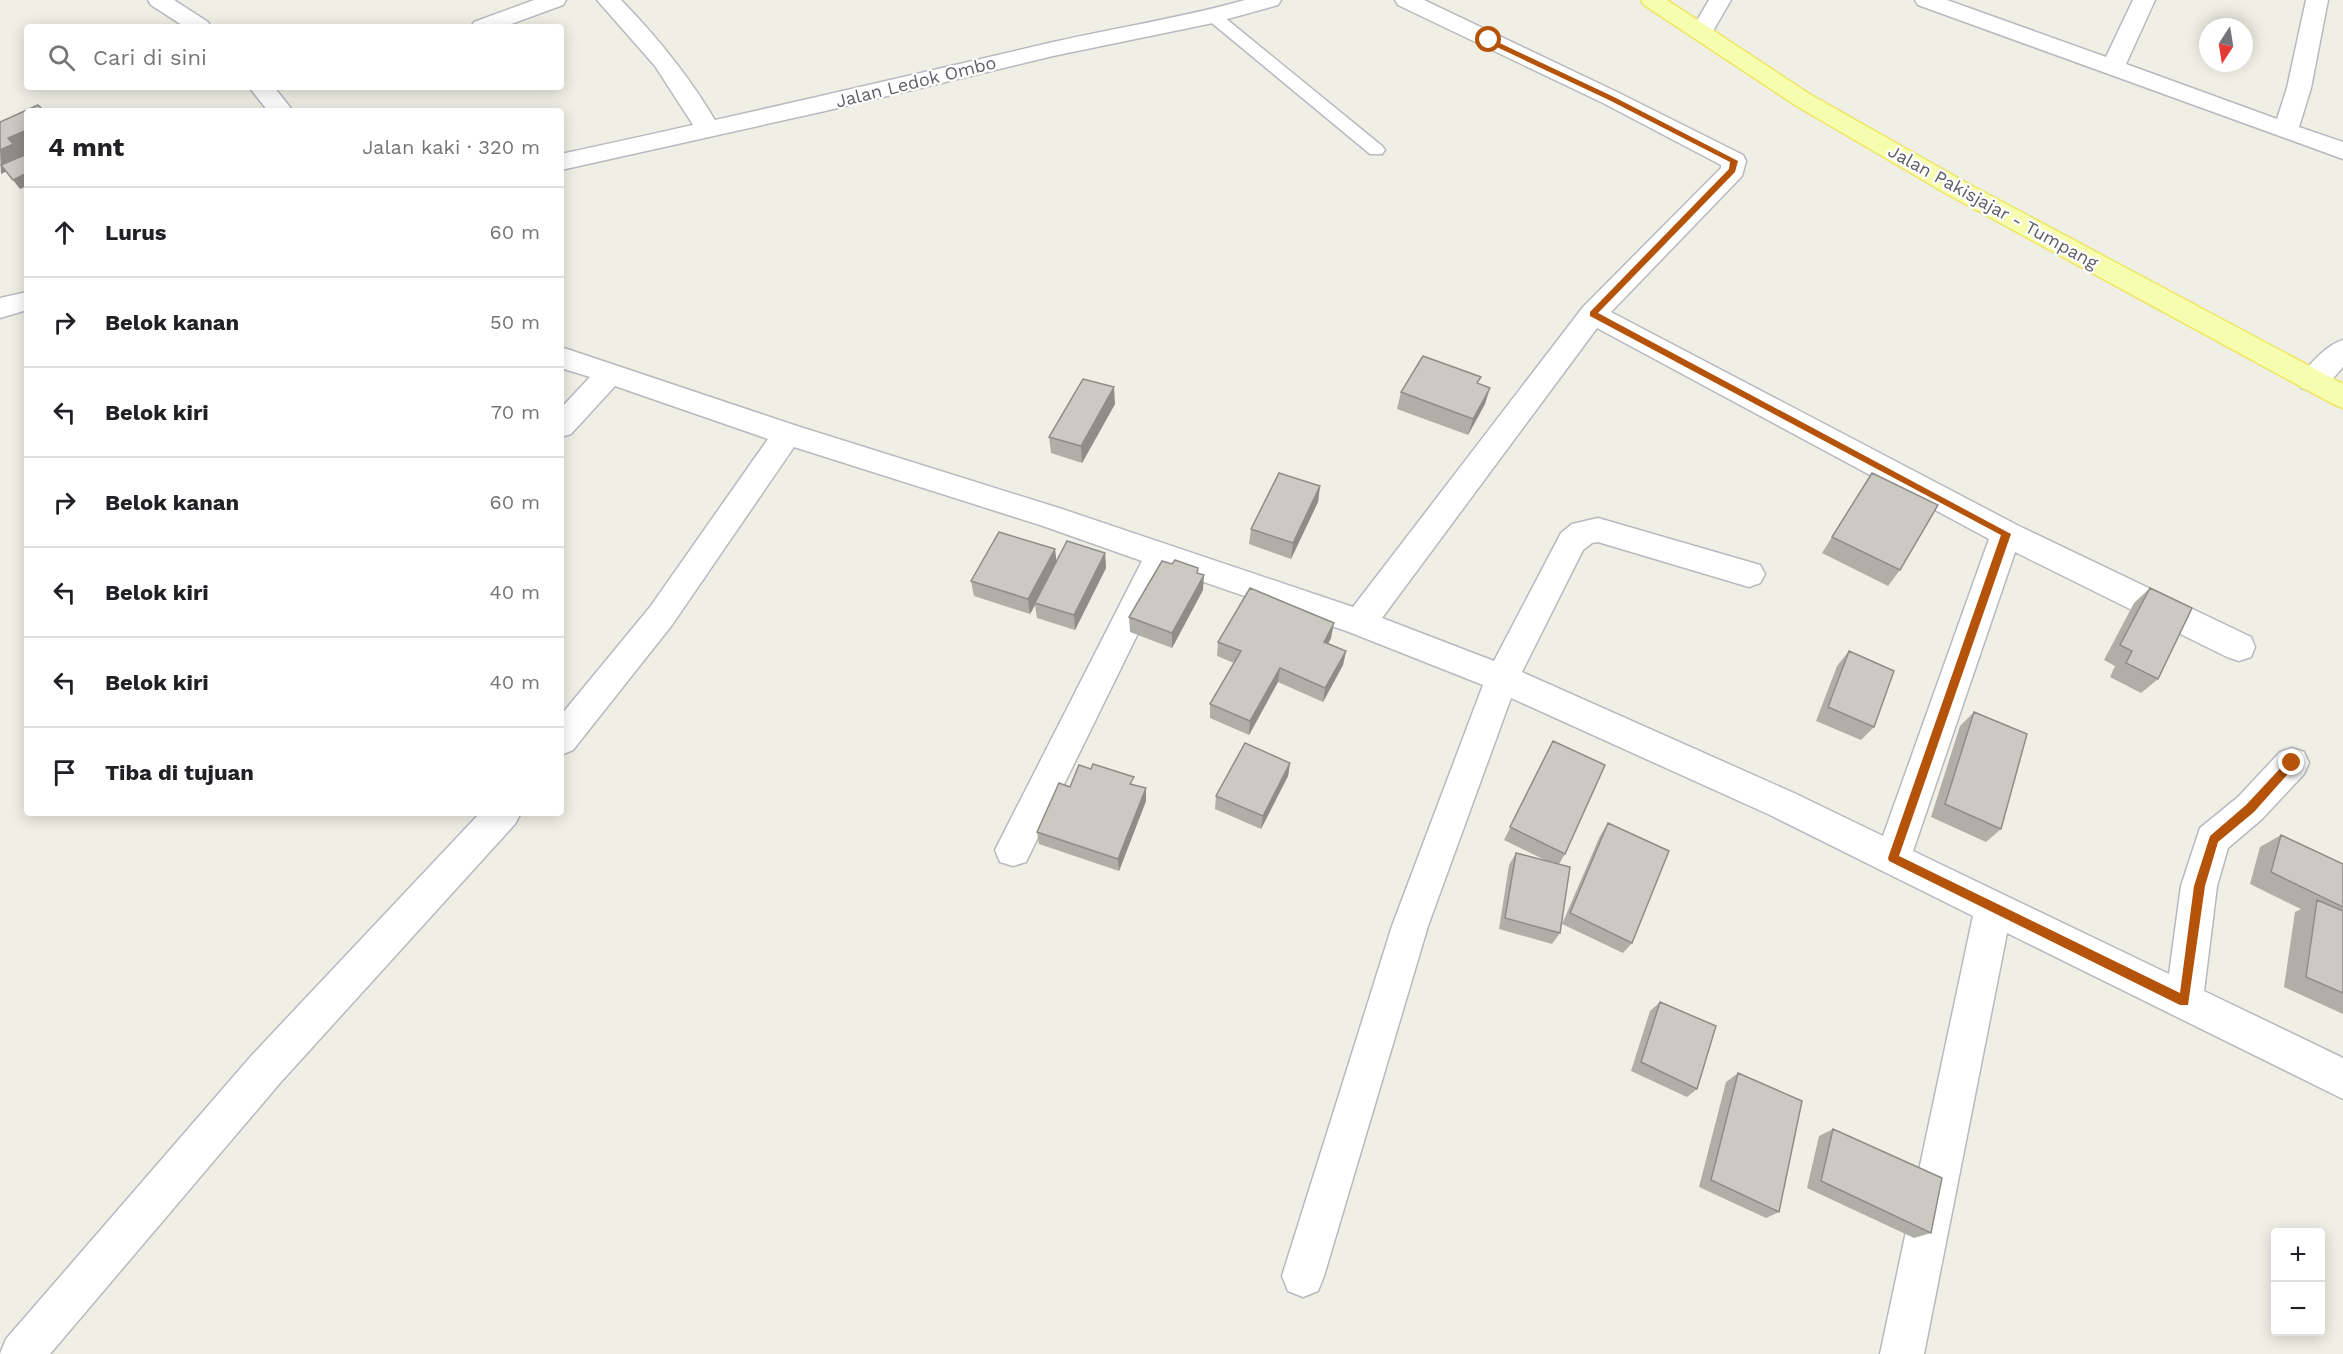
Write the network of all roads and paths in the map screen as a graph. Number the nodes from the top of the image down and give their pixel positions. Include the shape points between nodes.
1 (159, 0) edge
2 (555, 0) edge
3 (608, 0) edge
4 (1270, 0) edge
5 (1406, 0) edge
6 (1653, 0) edge
7 (1720, 0) edge
8 (1926, 0) edge
9 (2144, 0) edge
10 (2317, 0) edge
11 (1213, 16) junction
12 (195, 24) edge
13 (490, 24) edge
14 (1702, 31) junction
15 (2114, 67) junction
16 (264, 90) edge
17 (278, 108) edge
18 (708, 129) junction
19 (2286, 130) junction
20 (1376, 150) dead end
21 (2343, 150) edge
22 (564, 161) edge
23 (24, 302) edge
24 (0, 308) edge
25 (1593, 314) junction
26 (2343, 350) edge
27 (564, 358) edge
28 (609, 375) junction
29 (2312, 381) junction
30 (2343, 397) edge
31 (564, 423) edge
32 (787, 434) junction
33 (2006, 534) junction
34 (1161, 555) junction
35 (1749, 574) dead end
36 (1360, 623) junction
37 (2239, 648) dead end
38 (1502, 678) junction
39 (564, 736) edge
40 (2292, 763) dead end
41 (500, 816) edge
42 (1013, 850) dead end
43 (1893, 858) junction
44 (1994, 906) junction
45 (2184, 1001) junction
46 (2343, 1079) edge
47 (1303, 1276) dead end
48 (21, 1354) edge
49 (1902, 1354) edge

1 - 12 street
2 - 13 street
3 - 18 street via 691,96
4 - 11 street, Jalan Ledok Ombo
5 - 25 street via 1734,161 1733,170
6 - 14 main road, Jalan Pakisjajar - Tumpang
7 - 14 street
8 - 15 street
9 - 15 street
10 - 19 street
11 - 18 street, Jalan Ledok Ombo
11 - 20 lane
14 - 29 main road, Jalan Pakisjajar - Tumpang via 1803,100
15 - 19 street
16 - 17 street
18 - 22 street, Jalan Ledok Ombo
19 - 21 street
23 - 24 street
25 - 33 street
25 - 36 street
26 - 29 street
27 - 28 street
28 - 31 street
28 - 32 street
29 - 30 main road, Jalan Pakisjajar - Tumpang
32 - 34 street
32 - 39 street via 661,616
33 - 37 street
33 - 43 street
34 - 36 street
34 - 42 street
35 - 38 street via 1598,530 1583,533 1572,542
36 - 38 street
38 - 43 street
38 - 47 street via 1410,926
40 - 45 street via 2250,808 2213,839 2199,886
41 - 48 street via 266,1069
43 - 44 street
44 - 45 street
44 - 49 street
45 - 46 street

